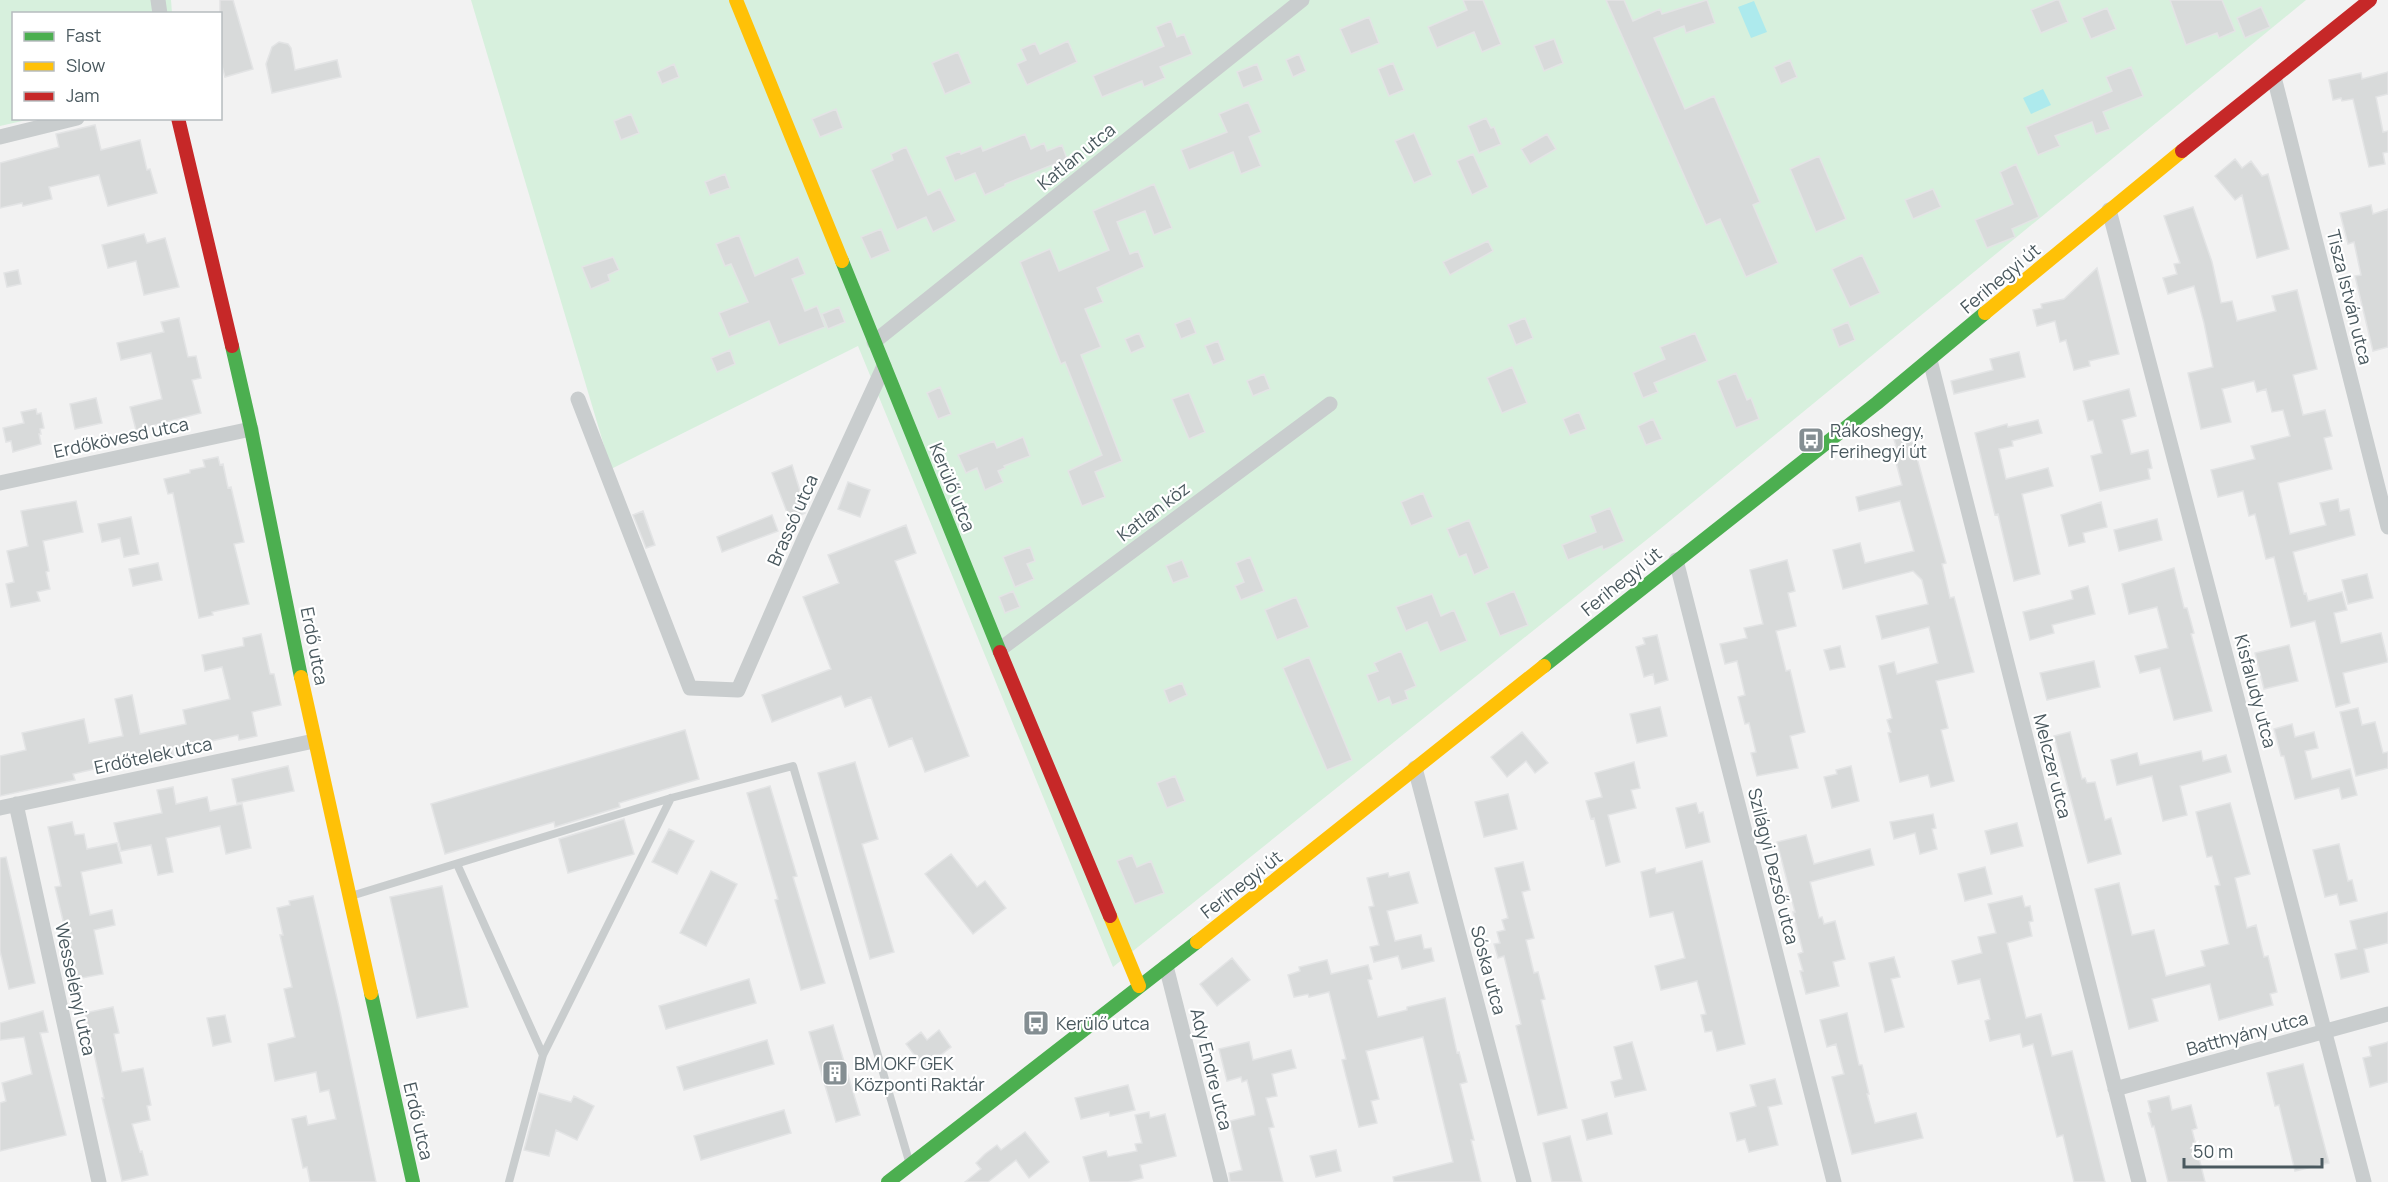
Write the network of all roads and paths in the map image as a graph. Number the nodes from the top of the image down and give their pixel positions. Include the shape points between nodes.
1 (736, 0) edge
2 (1302, 0) edge
3 (2370, 0) edge
4 (2274, 77) junction
5 (69, 120) edge
6 (178, 120) edge
7 (0, 137) edge
8 (2109, 210) junction
9 (874, 342) junction
10 (1930, 360) junction
11 (884, 366) junction
12 (578, 399) dead end
13 (1330, 404) dead end
14 (251, 429) junction
15 (0, 483) edge
16 (2388, 527) edge
17 (1676, 560) junction
18 (999, 650) junction
19 (314, 741) junction
20 (1415, 768) junction
21 (671, 798) junction
22 (16, 804) junction
23 (0, 808) edge
24 (457, 864) junction
25 (349, 897) junction
26 (1166, 966) junction
27 (1139, 986) junction
28 (2388, 1014) edge
29 (2326, 1032) junction
30 (543, 1055) junction
31 (2115, 1089) junction
32 (911, 1166) junction
33 (99, 1182) edge
34 (413, 1182) edge
35 (508, 1182) edge
36 (888, 1182) edge
37 (914, 1182) edge
38 (1221, 1182) edge
39 (1524, 1182) edge
40 (1834, 1182) edge
41 (2139, 1182) edge
42 (2364, 1182) edge

1 - 9 street, Kerülő utca
2 - 9 street, Katlan utca
3 - 4 street, Ferihegyi út
4 - 8 street, Ferihegyi út
4 - 16 street, Tisza István utca
5 - 7 street
6 - 14 street, Erdő utca
8 - 10 street, Ferihegyi út
8 - 29 street, Kisfaludy utca
9 - 11 street, Kerülő utca
10 - 17 street, Ferihegyi út
10 - 31 street, Melczer utca
11 - 12 street, Brassó utca via 738,690 690,688
11 - 18 street, Kerülő utca
13 - 18 street, Katlan köz
14 - 15 street, Erdőkövesd utca
14 - 19 street, Erdő utca
17 - 20 street, Ferihegyi út
17 - 40 street, Szilágyi Dezső utca
18 - 27 street, Kerülő utca
19 - 22 street, Erdőtelek utca
19 - 25 street, Erdő utca
20 - 26 street, Ferihegyi út
20 - 39 street, Sóska utca
21 - 24 lane
21 - 30 lane
21 - 32 lane via 793,766
22 - 23 street, Erdőtelek utca
22 - 33 street, Wesselényi utca
24 - 25 lane
24 - 30 lane
25 - 34 street, Erdő utca
26 - 27 street, Ferihegyi út
26 - 38 street, Ady Endre utca
27 - 32 street, Ferihegyi út
28 - 29 street, Batthyány utca
29 - 31 street, Batthyány utca
29 - 42 street, Kisfaludy utca
30 - 35 lane
31 - 41 street, Melczer utca
32 - 36 street, Ferihegyi út
32 - 37 street

